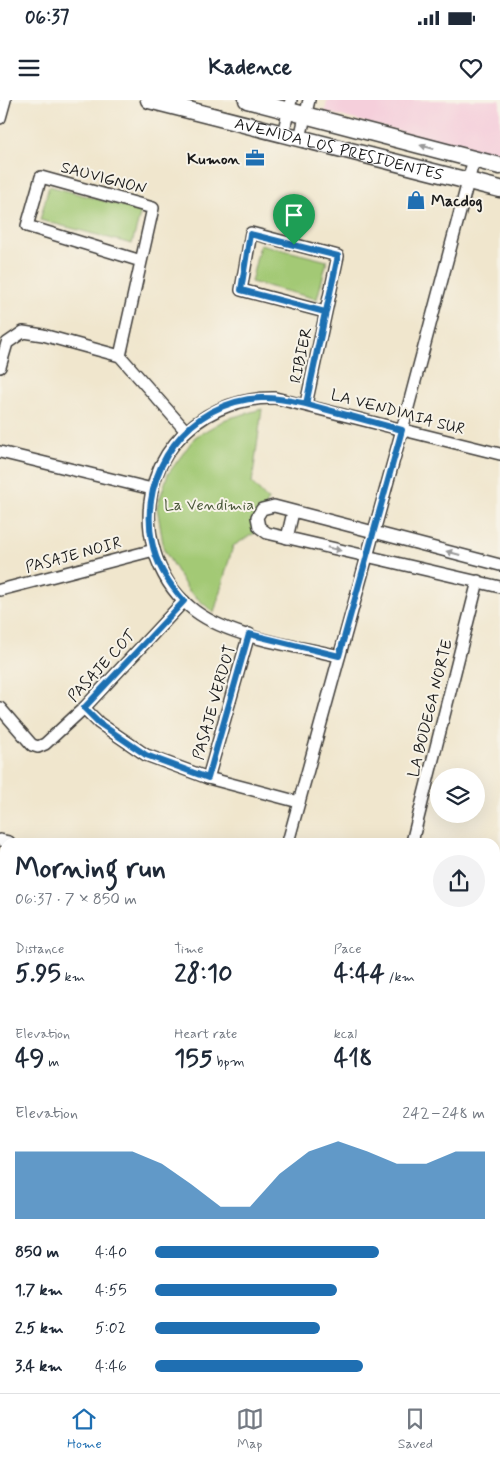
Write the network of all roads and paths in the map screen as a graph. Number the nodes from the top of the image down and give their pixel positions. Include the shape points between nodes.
1 (5, 100) edge
2 (148, 100) edge
3 (247, 100) edge
4 (290, 105) edge
5 (308, 107) edge
6 (0, 118) edge
7 (283, 134) junction
8 (300, 138) junction
9 (474, 159) junction
10 (500, 166) edge
11 (467, 181) junction
12 (500, 189) edge
13 (141, 261) junction
14 (325, 312) junction
15 (120, 356) junction
16 (0, 367) edge
17 (306, 404) junction
18 (186, 430) junction
19 (402, 430) junction
20 (499, 451) edge
21 (0, 452) edge
22 (152, 489) junction
23 (293, 512) junction
24 (374, 532) junction
25 (287, 538) junction
26 (154, 550) junction
27 (367, 557) junction
28 (500, 565) edge
29 (478, 581) junction
30 (500, 587) edge
31 (0, 590) edge
32 (184, 601) junction
33 (249, 634) junction
34 (339, 656) junction
35 (0, 708) edge
36 (84, 708) junction
37 (208, 778) junction
38 (299, 802) junction
39 (289, 838) edge
40 (413, 838) edge

1 - 6 street
2 - 7 street, AVENIDA LOS PRESIDENTES
3 - 4 street, AVENIDA LOS PRESIDENTES
4 - 5 street, AVENIDA LOS PRESIDENTES
4 - 7 street
5 - 8 street
9 -> 5 street, AVENIDA LOS PRESIDENTES
7 - 8 street, AVENIDA LOS PRESIDENTES
8 - 11 street, AVENIDA LOS PRESIDENTES
9 - 10 street, AVENIDA LOS PRESIDENTES
9 - 11 street
11 - 12 street, AVENIDA LOS PRESIDENTES
11 - 19 street
13 - 13 street, SAUVIGNON via 153,208 41,177 27,226
13 - 15 street, SAUVIGNON
14 - 14 street, RIBIER via 338,256 250,234 241,290
14 - 17 street, RIBIER
15 - 16 street via 22,332 7,342
15 - 18 street
17 - 18 street, LA VENDIMIA SUR via 275,398 242,401 210,412
17 - 19 street, LA VENDIMIA SUR
18 - 22 street, LA VENDIMIA SUR via 163,460
19 - 20 street, LA VENDIMIA SUR
19 - 24 street
21 - 22 street
22 - 26 street, LA VENDIMIA SUR via 149,520
23 - 24 street
23 - 25 street
23 - 25 street via 268,506 257,517 264,531
24 - 27 street
28 -> 24 street
25 -> 27 street
26 - 31 street, PASAJE NOIR
26 - 32 street, LA VENDIMIA SUR via 164,573
27 - 29 street
27 - 34 street
29 - 30 street
29 - 40 street, LA BODEGA NORTE
32 - 33 street via 218,624
32 - 36 street, PASAJE COT
33 - 34 street
33 - 37 street, PASAJE VERDOT
34 - 38 street
35 - 36 street, PASAJE COT via 32,745 38,747
36 - 37 street via 99,723 146,755
37 - 38 street
38 - 39 street

